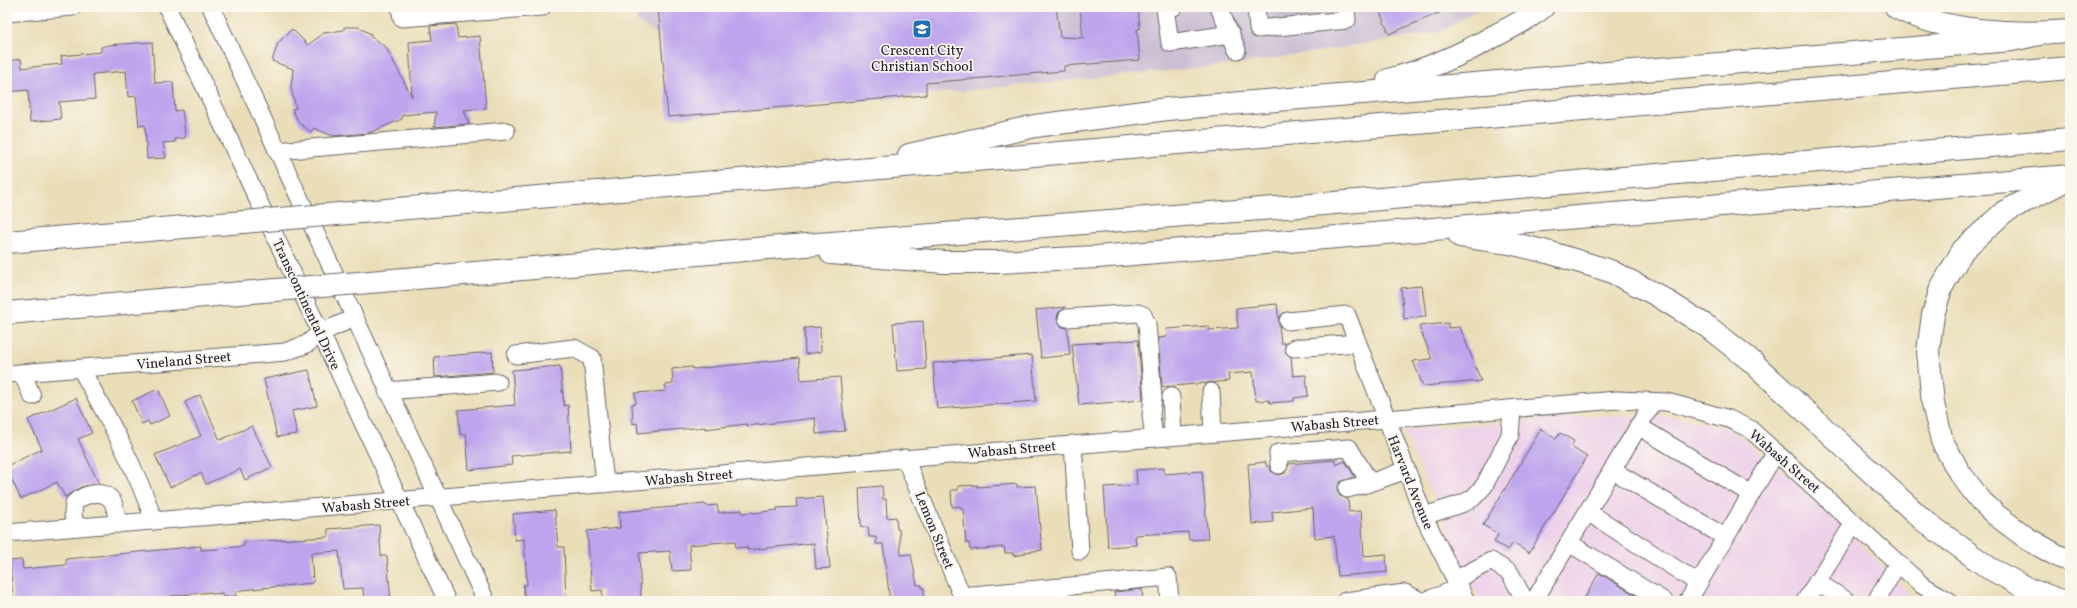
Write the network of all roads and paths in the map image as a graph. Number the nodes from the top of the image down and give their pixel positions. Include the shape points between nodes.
1 (73, 7) edge
2 (166, 7) edge
3 (211, 7) edge
4 (400, 7) edge
5 (542, 7) edge
6 (1174, 7) edge
7 (1219, 7) edge
8 (1256, 7) edge
9 (1346, 7) edge
10 (1543, 7) edge
11 (1896, 7) edge
12 (503, 9) edge
13 (7, 13) edge
14 (2070, 31) edge
15 (2044, 33) junction
16 (1231, 34) junction
17 (1237, 50) dead end
18 (2070, 68) edge
19 (1266, 100) junction
20 (506, 132) dead end
21 (2070, 139) edge
22 (277, 151) junction
23 (841, 171) junction
24 (2070, 177) edge
25 (1381, 233) junction
26 (7, 242) edge
27 (768, 248) junction
28 (7, 313) edge
29 (354, 318) junction
30 (1067, 318) dead end
31 (1288, 321) dead end
32 (320, 333) junction
33 (1357, 343) junction
34 (1294, 348) dead end
35 (516, 355) dead end
36 (81, 368) junction
37 (14, 374) edge
38 (498, 382) dead end
39 (387, 391) junction
40 (1211, 392) dead end
41 (32, 396) dead end
42 (1171, 397) dead end
43 (1653, 402) junction
44 (1512, 408) junction
45 (1386, 418) junction
46 (1638, 426) junction
47 (1213, 433) junction
48 (1173, 436) junction
49 (1154, 438) junction
50 (1073, 444) junction
51 (1776, 452) junction
52 (905, 458) junction
53 (1279, 465) dead end
54 (1406, 470) junction
55 (1612, 470) junction
56 (1370, 483) junction
57 (605, 484) junction
58 (1347, 489) dead end
59 (1751, 494) junction
60 (437, 498) junction
61 (399, 502) junction
62 (1588, 512) junction
63 (1424, 516) junction
64 (154, 521) junction
65 (1854, 523) junction
66 (118, 524) junction
67 (75, 527) junction
68 (7, 532) edge
69 (1725, 537) junction
70 (1569, 544) junction
71 (1080, 551) dead end
72 (2070, 560) edge
73 (1898, 563) junction
74 (1817, 582) junction
75 (1698, 583) junction
76 (1460, 589) edge
77 (963, 598) edge
78 (447, 601) edge
79 (486, 601) edge
80 (1170, 601) edge
81 (1345, 601) edge
82 (1421, 601) edge
83 (1425, 601) edge
84 (1525, 601) edge
85 (1534, 601) edge
86 (1664, 601) edge
87 (1688, 601) edge
88 (1805, 601) edge
89 (1847, 601) edge
90 (1876, 601) edge
91 (1949, 601) edge
92 (2062, 601) edge

1 - 13 street
2 - 32 street, Transcontinental Drive
3 - 22 street
4 - 12 street via 402,18
5 - 12 street
6 - 16 street via 1165,8 1170,44
7 - 16 street
8 - 9 street via 1258,29 1347,20
10 - 19 highway via 1532,16 1463,54 1412,74 1347,89
11 - 15 highway via 1946,25 1993,31
14 - 15 highway
15 - 19 highway via 2012,40
16 - 17 street
18 - 23 highway
19 - 23 highway via 1120,114 1035,126
20 - 22 street
21 - 27 highway
22 - 29 street
23 - 26 highway, bridge
24 - 25 highway
24 - 72 highway via 2004,212 1963,250 1941,288 1933,315 1928,350 1933,404 1942,442 1960,472 1981,501 1996,515 2028,539
25 - 27 highway via 1097,257 997,262 892,259
25 - 92 highway via 1469,236 1510,243 1610,271 1656,294 1708,327 1750,360 1929,524 1989,568 2030,590
27 - 28 highway, bridge
29 - 32 street, Vineland Street
29 - 39 street
30 - 49 street via 1138,313 1143,315 1147,324
31 - 33 street, Harvard Avenue via 1347,315
32 - 36 street, Vineland Street via 306,344 285,352
32 - 61 street, Transcontinental Drive
33 - 34 street
33 - 45 street, Harvard Avenue
35 - 57 street via 574,348 592,358
36 - 37 street, Vineland Street
36 - 64 street via 140,481
37 - 41 street
38 - 39 street
39 - 60 street
40 - 47 street
42 - 48 street
43 - 44 street, Wabash Street via 1616,400
43 - 46 street
43 - 51 street, Wabash Street via 1667,402 1729,419 1750,429
44 - 45 street, Wabash Street
44 - 63 street via 1510,435 1484,486 1473,498 1464,503
45 - 47 street, Wabash Street
45 - 54 street, Harvard Avenue
46 - 55 street
46 - 59 street
47 - 48 street, Wabash Street
48 - 49 street, Wabash Street
49 - 50 street, Wabash Street
50 - 52 street, Wabash Street
50 - 71 street
51 - 59 street
51 - 65 street, Wabash Street
52 - 57 street, Wabash Street
52 - 77 street, Lemon Street
53 - 56 street via 1278,453 1349,448
54 - 56 street
54 - 63 street, Harvard Avenue
55 - 62 street
55 - 69 street
56 - 58 street
57 - 60 street, Wabash Street
59 - 69 street
60 - 61 street, Wabash Street
60 - 79 street
61 - 64 street, Wabash Street
61 - 78 street, Transcontinental Drive
62 - 70 street
62 - 75 street
63 - 76 street, Harvard Avenue
64 - 66 street, Wabash Street
65 - 73 street, Wabash Street
65 - 74 street
66 - 67 street, Wabash Street
66 - 67 street via 114,504 110,498 99,493 81,498 74,503 72,509
67 - 68 street, Wabash Street
69 - 75 street
70 - 85 street
70 - 86 street
73 - 90 street
73 - 91 street, Wabash Street via 1922,585
74 - 88 street
74 - 89 street
75 - 87 street
76 - 83 street
76 - 84 street via 1491,560 1510,573
77 - 80 street via 1168,577
81 - 82 street via 1405,593

